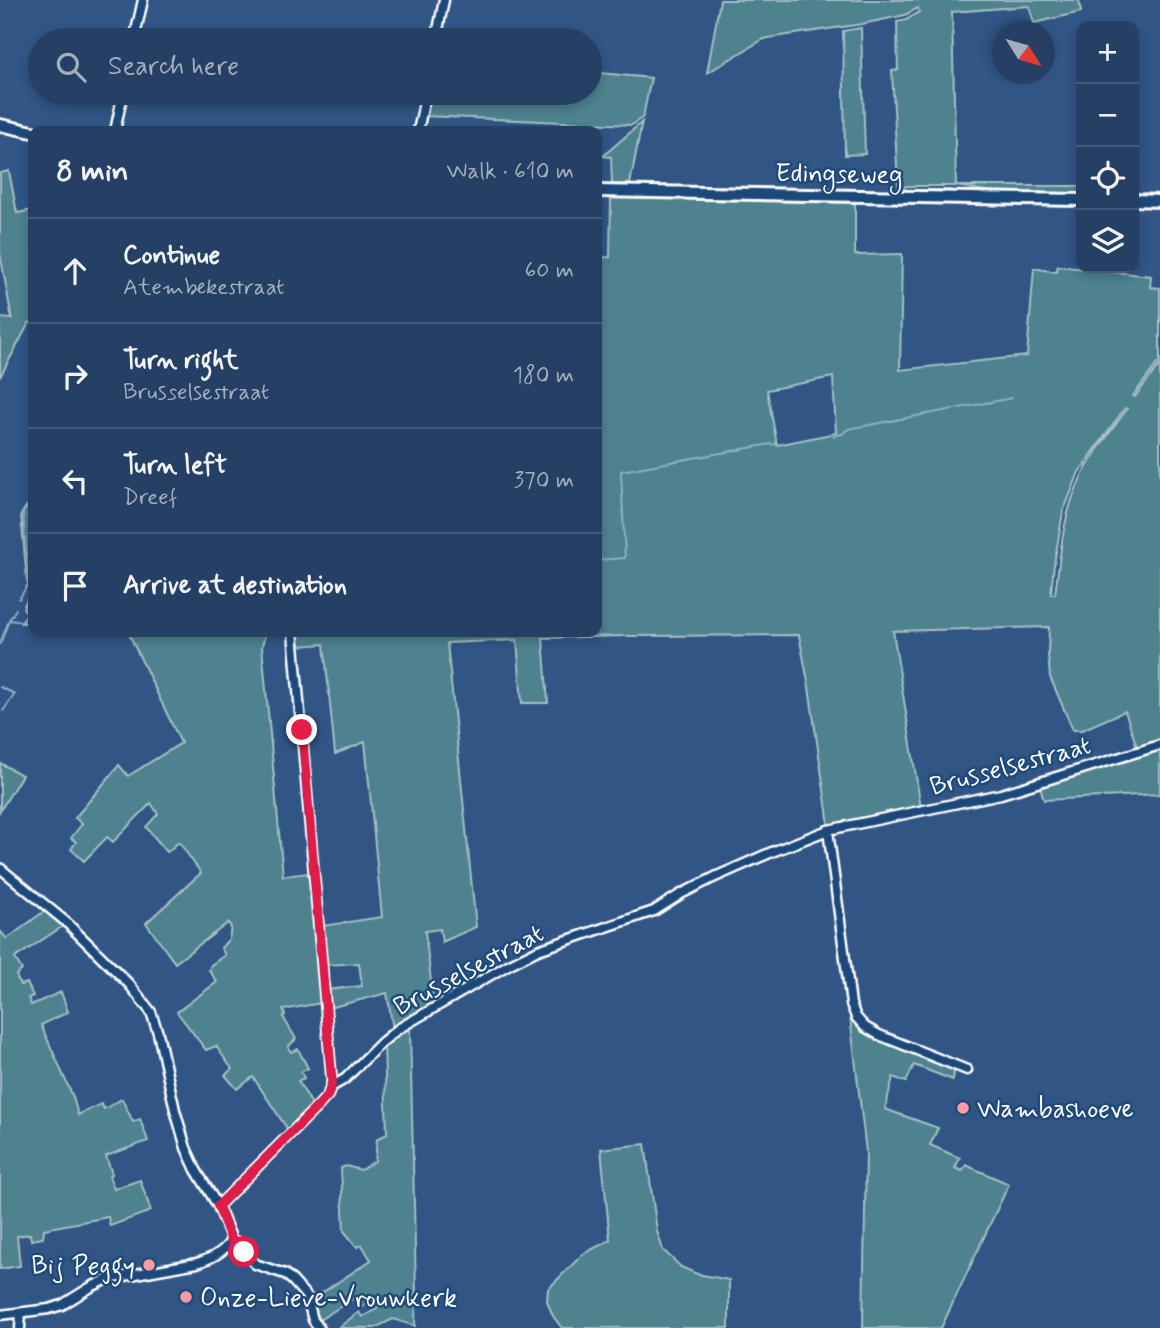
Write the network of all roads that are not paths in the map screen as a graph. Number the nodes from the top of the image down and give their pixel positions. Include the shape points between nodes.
1 (143, 0) edge
2 (444, 0) edge
3 (137, 28) edge
4 (438, 28) edge
5 (120, 105) edge
6 (423, 105) edge
7 (0, 125) edge
8 (116, 126) edge
9 (419, 126) edge
10 (28, 131) edge
11 (602, 191) edge
12 (1076, 200) edge
13 (1139, 200) edge
14 (1160, 201) edge
15 (293, 637) edge
16 (1160, 744) edge
17 (828, 830) junction
18 (0, 868) edge
19 (967, 1070) dead end
20 (331, 1087) junction
21 (218, 1206) junction
22 (231, 1240) junction
23 (21, 1313) junction
24 (0, 1315) edge
25 (20, 1328) edge
26 (319, 1328) edge

1 - 3 street
2 - 4 street
5 - 8 street
6 - 9 street
7 - 10 main road
11 - 12 main road, Edingseweg
13 - 14 main road
15 - 20 street
16 - 17 street, Brusselsestraat via 1001,794
17 - 19 street via 856,1017 879,1035
17 - 20 street, Brusselsestraat via 715,877 654,911 538,950 508,965 398,1029
18 - 21 street via 66,922 151,1012 186,1148
20 - 21 street, Brusselsestraat via 319,1105
21 - 22 street
22 - 23 street via 208,1259 108,1279 62,1305
22 - 26 street via 255,1264 293,1281 307,1297
23 - 24 street
23 - 25 street

